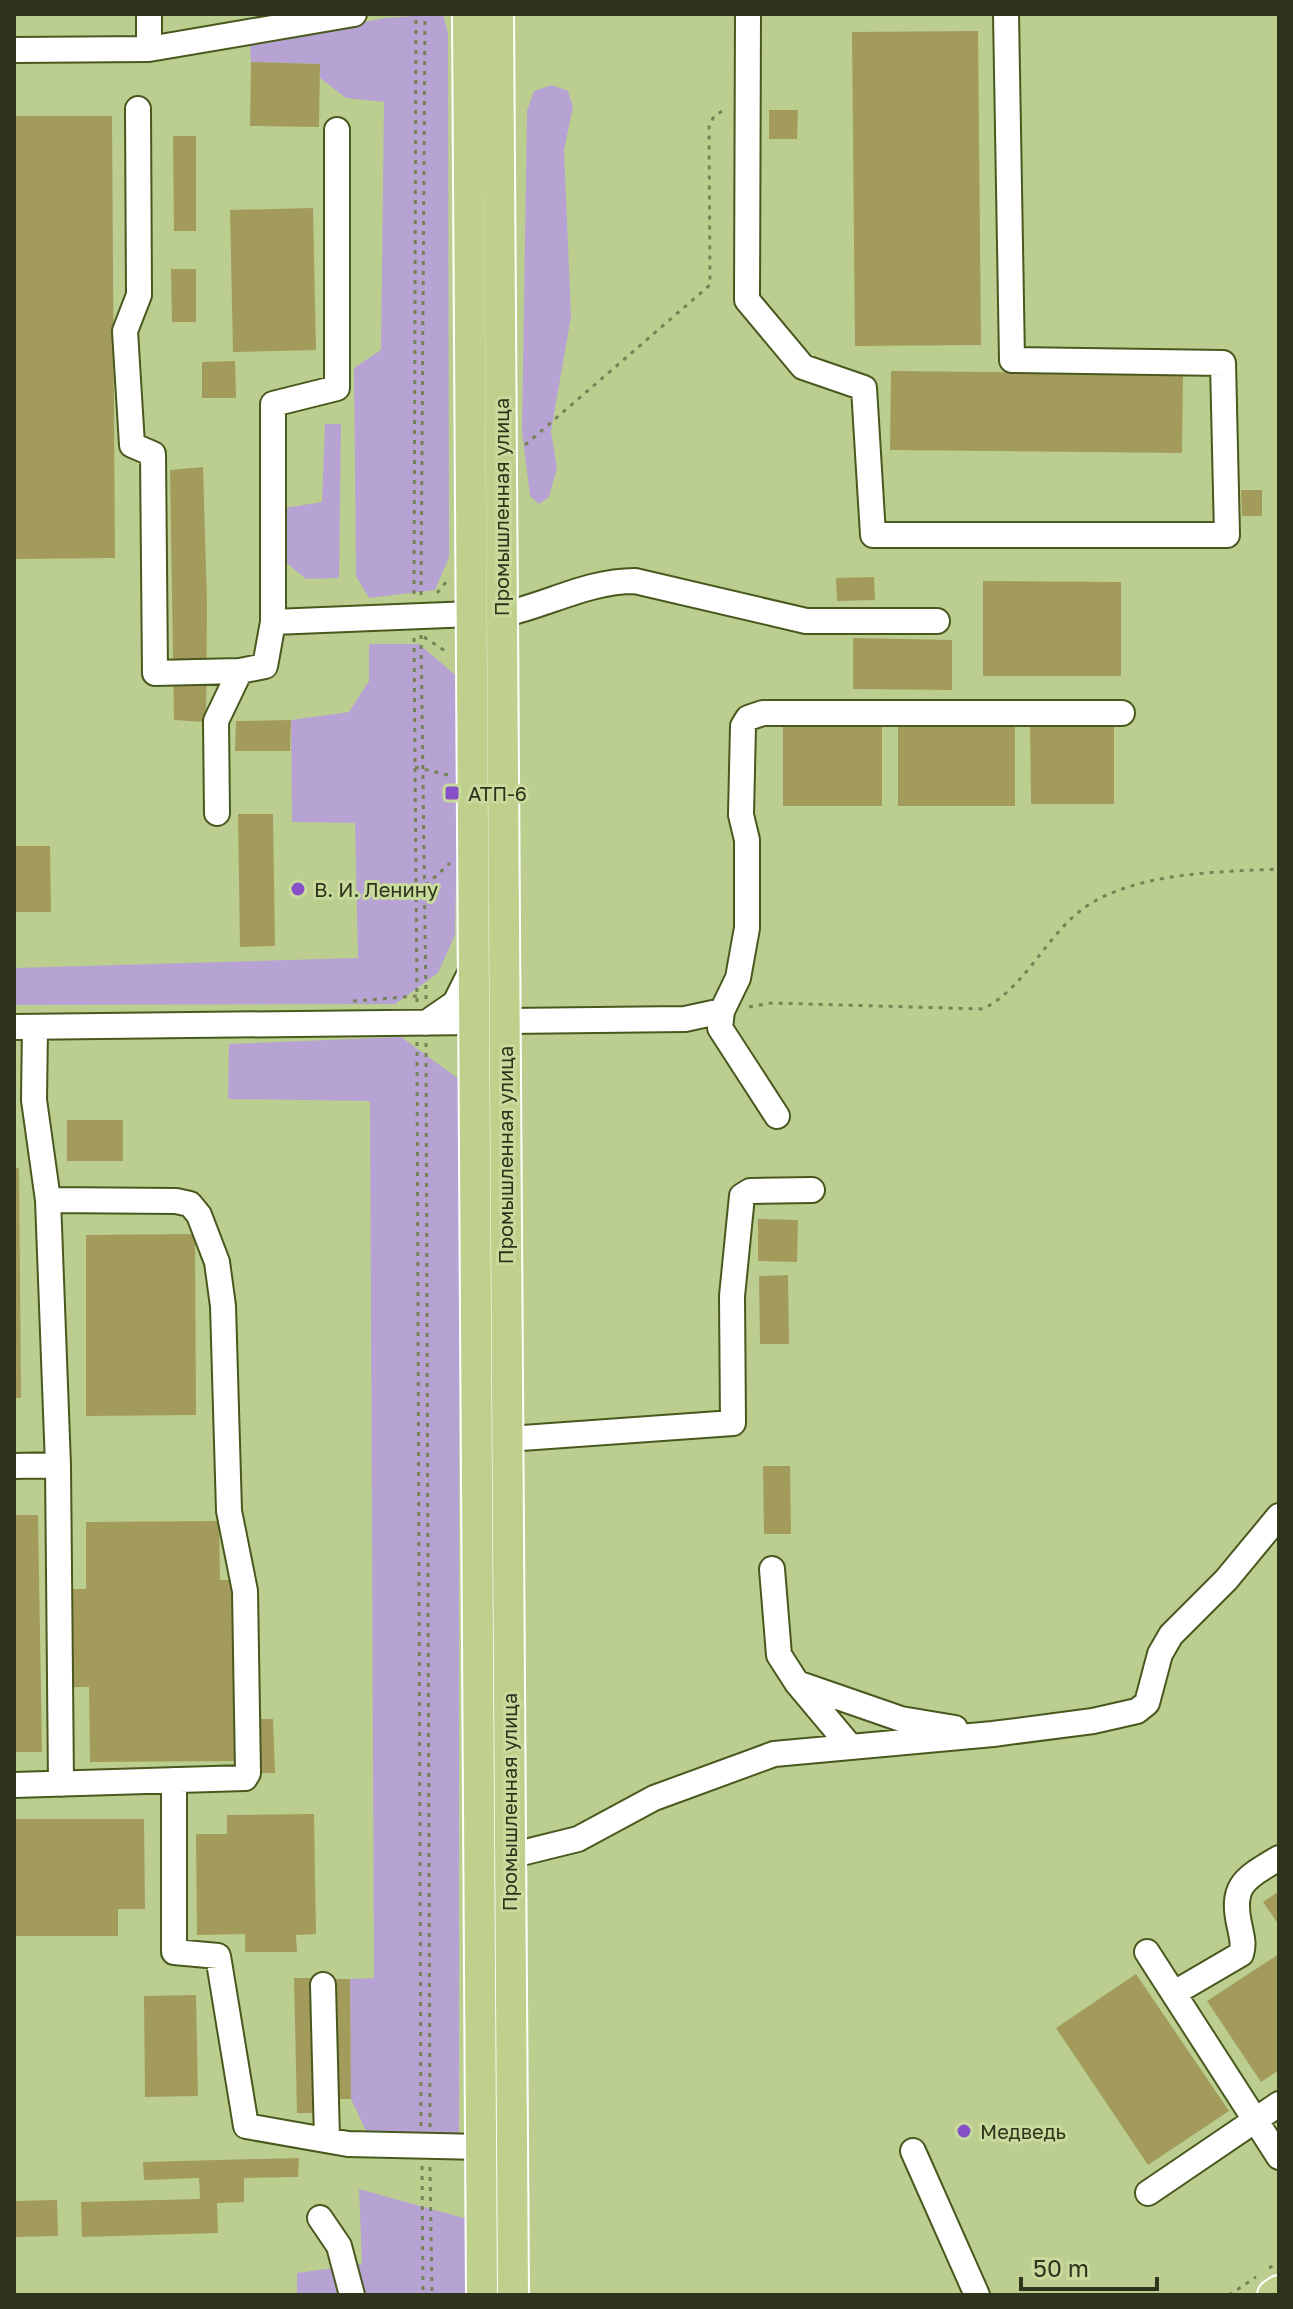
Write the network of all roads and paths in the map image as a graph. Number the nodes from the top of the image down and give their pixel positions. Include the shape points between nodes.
1 (149, 14) edge
2 (354, 14) edge
3 (416, 14) edge
4 (425, 14) edge
5 (468, 14) edge
6 (498, 14) edge
7 (748, 14) edge
8 (1006, 14) edge
9 (291, 19) edge
10 (149, 49) junction
11 (14, 50) edge
12 (747, 97) junction
13 (138, 109) dead end
14 (337, 130) dead end
15 (521, 448) dead end
16 (450, 576) dead end
17 (417, 615) junction
18 (487, 615) junction
19 (937, 621) dead end
20 (273, 622) junction
21 (240, 671) junction
22 (1122, 713) dead end
23 (415, 767) junction
24 (423, 767) junction
25 (460, 778) dead end
26 (217, 813) dead end
27 (1279, 869) edge
28 (425, 886) junction
29 (416, 887) junction
30 (474, 961) junction
31 (722, 1011) junction
32 (489, 1022) junction
33 (422, 1023) junction
34 (24, 1027) edge
35 (777, 1116) dead end
36 (812, 1190) dead end
37 (48, 1200) junction
38 (492, 1440) junction
39 (58, 1465) junction
40 (14, 1466) edge
41 (1279, 1516) edge
42 (772, 1569) dead end
43 (797, 1683) junction
44 (993, 1734) junction
45 (849, 1745) junction
46 (174, 1780) junction
47 (61, 1784) junction
48 (14, 1785) edge
49 (509, 1856) junction
50 (1279, 1858) edge
51 (1147, 1952) dead end
52 (323, 1985) dead end
53 (1176, 1992) junction
54 (1279, 2104) edge
55 (1254, 2120) junction
56 (327, 2139) junction
57 (497, 2146) junction
58 (426, 2147) junction
59 (913, 2151) dead end
60 (1279, 2157) edge
61 (1148, 2193) dead end
62 (320, 2218) dead end
63 (1279, 2291) edge
64 (352, 2295) edge
65 (423, 2295) edge
66 (432, 2295) edge
67 (482, 2295) edge
68 (513, 2295) edge
69 (977, 2295) edge
70 (1273, 2295) edge

1 - 10 street
2 - 9 street
3 - 17 path
4 - 16 path via 421,600 438,593
5 - 18 main road, Промышленная улица
6 - 18 main road, Промышленная улица
7 - 12 street
8 - 12 street via 1012,360 1223,363 1227,535 873,535 864,388 803,367 747,300
9 - 10 street
10 - 11 street
12 - 15 path via 714,116 709,127 710,285
13 - 21 street via 139,295 125,331 132,445 153,454 155,673
14 - 20 street via 337,388 273,404
17 - 18 street
17 - 20 street
17 - 23 path
17 - 24 path
18 - 19 street via 528,610 608,581 635,581 806,621
18 - 30 main road, Промышленная улица
18 - 32 main road, Промышленная улица
20 - 21 street via 265,666
21 - 26 street via 216,721
22 - 31 street via 763,713 748,718 743,726 741,815 747,840 747,928 738,978
23 - 24 path
23 - 29 path
24 - 25 path
24 - 28 path
27 - 31 path via 1199,873 1115,890 1074,916 1002,999 983,1009 772,1003
28 - 29 path
28 - 33 path
29 - 33 path
30 - 32 main road, Промышленная улица
30 - 33 street via 455,1003
31 - 32 street via 685,1019
31 - 35 street via 720,1028
32 - 33 street
32 - 38 main road, Промышленная улица
33 - 34 street
33 - 58 path
33 - 58 path
34 - 37 street
36 - 38 street via 750,1191 742,1196 732,1296 733,1423
37 - 39 street
37 - 46 street via 190,1204 217,1262 229,1511 245,1591 248,1773 245,1778
38 - 49 main road, Промышленная улица
38 - 57 main road, Промышленная улица
39 - 40 street
39 - 47 street
41 - 44 street via 1171,1635 1160,1654 1151,1693 1137,1711
42 - 43 street via 779,1655
43 - 44 street via 901,1719
43 - 45 street
44 - 45 street
45 - 49 street via 774,1754 654,1798 578,1839
46 - 47 street
46 - 56 street via 174,1952 218,1956 246,2126
47 - 48 street
49 - 57 main road, Промышленная улица
50 - 53 street via 1251,1874 1237,1890 1241,1954
51 - 53 street
52 - 56 street
53 - 55 street
54 - 55 street
55 - 60 street
55 - 61 street
56 - 58 street
57 - 58 street
57 - 67 main road, Промышленная улица
57 - 68 main road, Промышленная улица
58 - 65 path
58 - 66 path
59 - 69 street
62 - 64 street via 339,2246
63 - 70 main road

